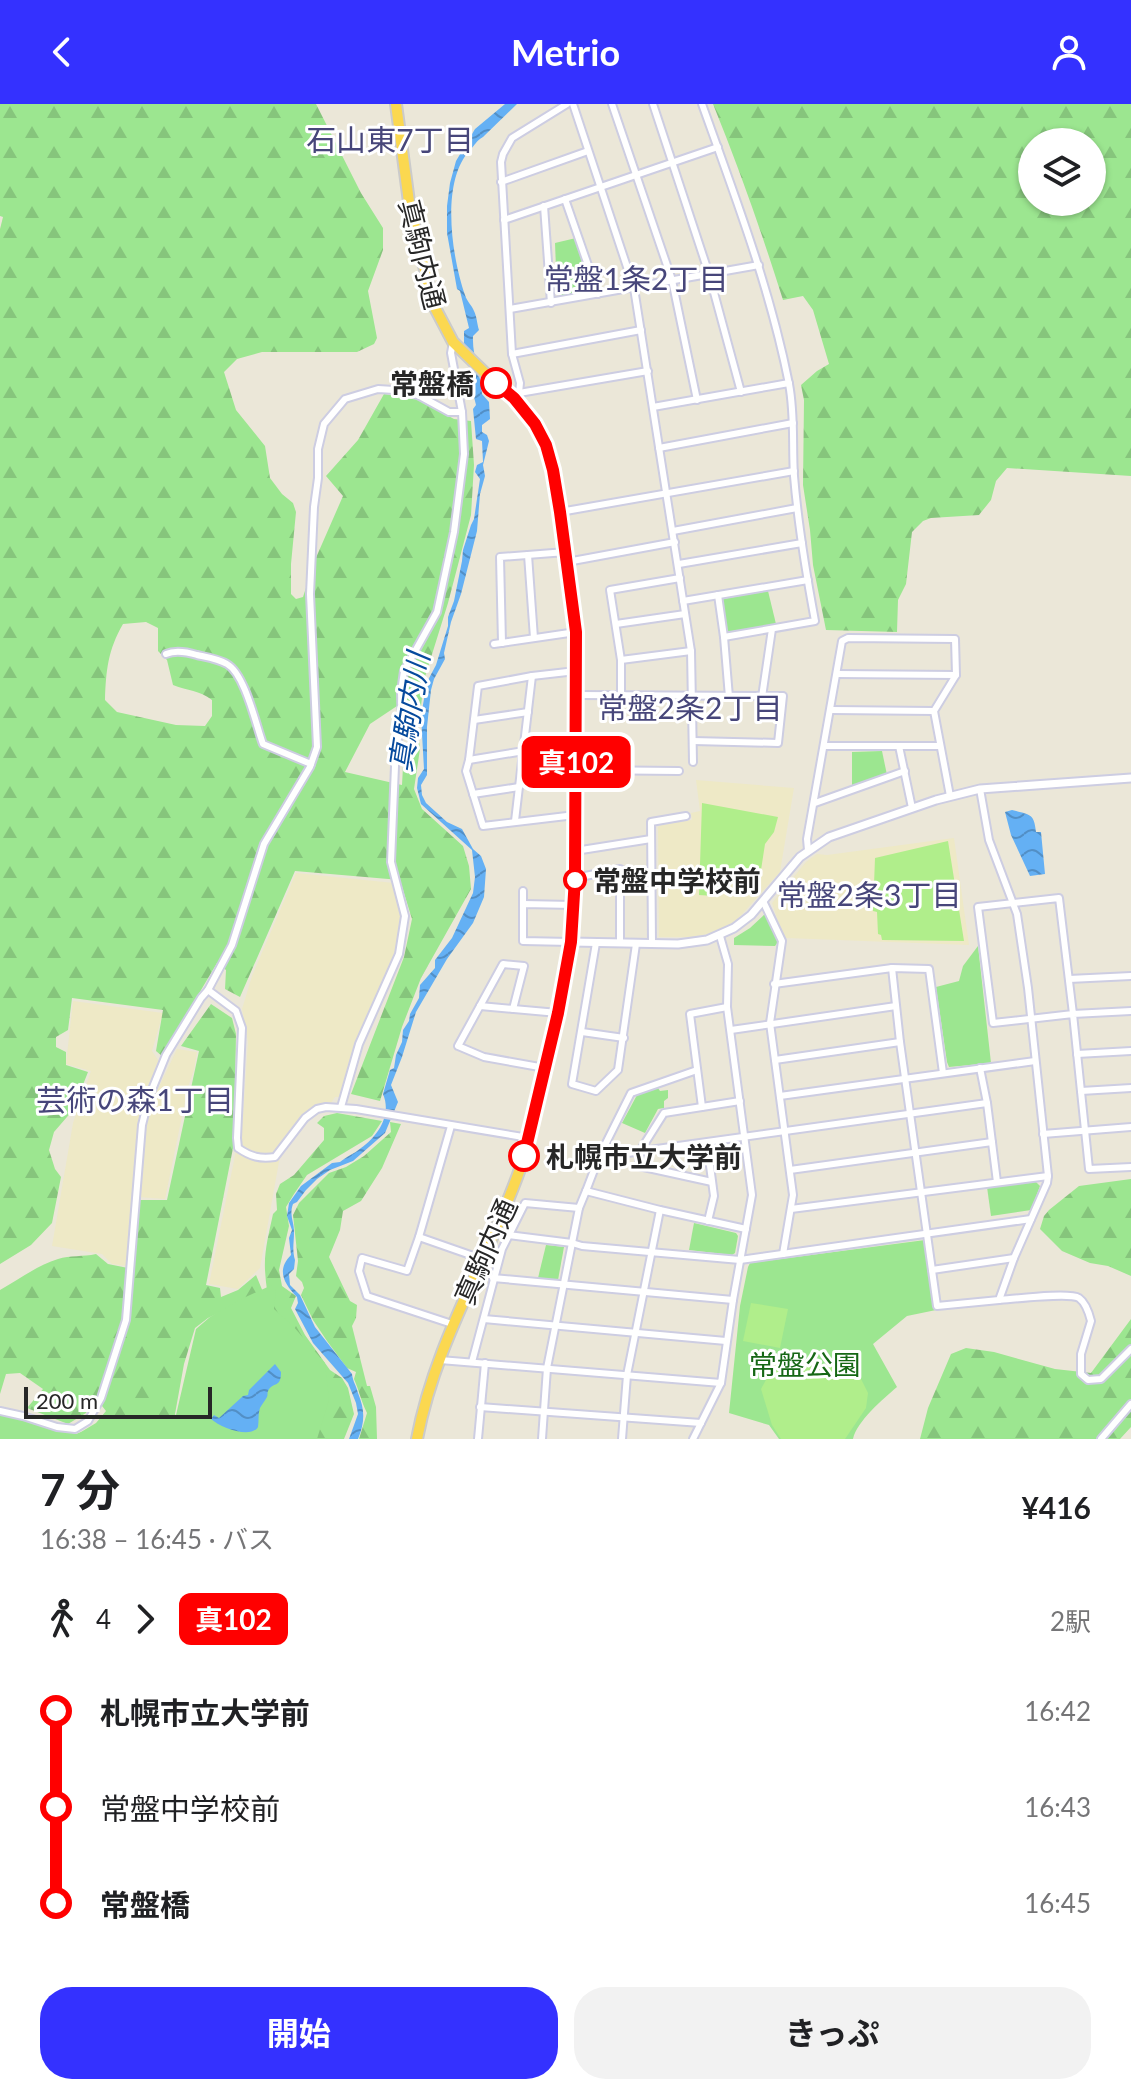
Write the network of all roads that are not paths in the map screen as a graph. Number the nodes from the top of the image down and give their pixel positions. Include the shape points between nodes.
1 (396, 104) edge
2 (570, 104) edge
3 (612, 104) edge
4 (653, 104) edge
5 (702, 104) edge
6 (718, 147) junction
7 (588, 151) junction
8 (672, 163) junction
9 (636, 175) junction
10 (501, 182) junction
11 (600, 188) junction
12 (565, 199) junction
13 (544, 206) junction
14 (504, 220) junction
15 (759, 265) junction
16 (709, 274) junction
17 (672, 280) junction
18 (634, 288) junction
19 (598, 294) junction
20 (551, 303) junction
21 (510, 309) junction
22 (641, 330) junction
23 (455, 345) junction
24 (512, 354) junction
25 (648, 371) junction
26 (789, 383) junction
27 (741, 392) junction
28 (516, 395) junction
29 (697, 400) junction
30 (653, 407) junction
31 (462, 412) junction
32 (793, 423) junction
33 (659, 448) junction
34 (794, 471) junction
35 (667, 493) junction
36 (797, 508) junction
37 (560, 512) junction
38 (673, 531) junction
39 (675, 542) junction
40 (802, 543) junction
41 (528, 555) junction
42 (566, 557) junction
43 (679, 564) junction
44 (680, 578) junction
45 (808, 580) junction
46 (718, 595) junction
47 (683, 601) junction
48 (685, 614) junction
49 (616, 624) junction
50 (772, 629) junction
51 (576, 632) junction
52 (724, 637) junction
53 (534, 638) junction
54 (691, 651) junction
55 (166, 654) dead end
56 (621, 660) junction
57 (576, 671) junction
58 (837, 674) junction
59 (956, 675) junction
60 (532, 676) junction
61 (576, 695) junction
62 (621, 695) junction
63 (693, 696) junction
64 (729, 697) junction
65 (762, 697) junction
66 (831, 710) junction
67 (934, 711) junction
68 (528, 712) junction
69 (474, 720) junction
70 (693, 741) junction
71 (824, 746) junction
72 (899, 746) junction
73 (940, 746) junction
74 (576, 747) junction
75 (524, 751) junction
76 (469, 760) junction
77 (693, 762) dead end
78 (311, 764) junction
79 (576, 770) junction
80 (679, 771) dead end
81 (905, 771) junction
82 (1131, 778) edge
83 (519, 787) junction
84 (980, 789) junction
85 (473, 794) junction
86 (950, 796) junction
87 (815, 803) junction
88 (912, 808) junction
89 (575, 815) junction
90 (686, 816) dead end
91 (515, 821) junction
92 (651, 839) junction
93 (808, 850) junction
94 (575, 851) junction
95 (575, 878) junction
96 (523, 891) dead end
97 (763, 901) junction
98 (523, 904) junction
99 (1015, 904) junction
100 (574, 905) junction
101 (720, 936) junction
102 (571, 942) junction
103 (596, 943) junction
104 (620, 943) junction
105 (636, 944) junction
106 (652, 944) junction
107 (892, 968) junction
108 (1131, 976) edge
109 (1069, 979) junction
110 (774, 984) junction
111 (208, 990) junction
112 (480, 1006) junction
113 (896, 1006) junction
114 (727, 1007) junction
115 (513, 1009) junction
116 (1131, 1011) edge
117 (558, 1013) junction
118 (1073, 1014) junction
119 (1031, 1018) junction
120 (770, 1023) junction
121 (731, 1030) junction
122 (582, 1032) junction
123 (624, 1038) junction
124 (900, 1042) junction
125 (1131, 1051) edge
126 (1077, 1054) junction
127 (775, 1060) junction
128 (1035, 1061) junction
129 (545, 1068) junction
130 (980, 1068) junction
131 (697, 1070) junction
132 (943, 1073) junction
133 (905, 1078) junction
134 (1131, 1088) edge
135 (1081, 1091) junction
136 (780, 1096) junction
137 (740, 1101) junction
138 (987, 1103) junction
139 (341, 1107) junction
140 (702, 1107) junction
141 (911, 1113) junction
142 (451, 1126) junction
143 (1131, 1127) edge
144 (1085, 1129) junction
145 (784, 1131) junction
146 (1043, 1134) junction
147 (744, 1137) junction
148 (529, 1138) junction
149 (992, 1142) junction
150 (707, 1143) junction
151 (640, 1151) junction
152 (916, 1153) junction
153 (599, 1157) junction
154 (1131, 1167) edge
155 (790, 1170) junction
156 (1048, 1176) junction
157 (712, 1182) junction
158 (997, 1182) junction
159 (586, 1191) junction
160 (922, 1192) junction
161 (579, 1208) junction
162 (791, 1209) junction
163 (660, 1210) junction
164 (1031, 1219) junction
165 (708, 1221) junction
166 (746, 1229) junction
167 (928, 1233) junction
168 (508, 1235) junction
169 (419, 1237) junction
170 (572, 1243) junction
171 (651, 1252) junction
172 (783, 1254) junction
173 (1014, 1258) junction
174 (482, 1259) junction
175 (740, 1260) junction
176 (932, 1270) junction
177 (493, 1278) junction
178 (563, 1285) junction
179 (644, 1292) junction
180 (733, 1300) junction
181 (999, 1300) junction
182 (484, 1319) junction
183 (452, 1324) junction
184 (554, 1326) junction
185 (635, 1333) junction
186 (726, 1341) junction
187 (1131, 1349) edge
188 (440, 1360) junction
189 (472, 1362) junction
190 (485, 1363) junction
191 (547, 1368) junction
192 (627, 1375) junction
193 (721, 1383) junction
194 (1131, 1404) edge
195 (480, 1407) junction
196 (0, 1411) edge
197 (544, 1411) junction
198 (624, 1417) junction
199 (701, 1423) junction
200 (417, 1439) edge
201 (478, 1439) edge
202 (542, 1439) edge
203 (622, 1439) edge
204 (693, 1439) edge
205 (1101, 1439) edge

1 - 23 highway, 真駒内通 via 427,284
2 - 7 street
2 - 10 street via 512,138 501,162
3 - 9 street
4 - 8 street
5 - 6 street
6 - 8 street
6 - 15 street
7 - 10 street
7 - 11 street
8 - 9 street
8 - 16 street
9 - 11 street
9 - 17 street
10 - 14 street
11 - 12 street
11 - 18 street
12 - 13 street
12 - 19 street
13 - 14 street
13 - 20 street
14 - 21 street
15 - 16 street
15 - 26 street
16 - 17 street
16 - 27 street
17 - 18 street
17 - 29 street
18 - 19 street
18 - 22 street
19 - 20 street
20 - 21 street
21 - 24 street
22 - 24 street
22 - 25 street
23 - 28 highway, 真駒内通
23 - 31 street via 451,353
24 - 28 street via 520,383
25 - 28 street
25 - 30 street
26 - 27 street
26 - 32 street
27 - 29 street
28 - 37 highway, 真駒内通 via 546,445
29 - 30 street
30 - 33 street
31 - 78 street via 449,412 418,395 378,389 345,399 324,424 310,594 317,733
31 - 139 street via 464,454 445,581 437,612 404,671 401,692 391,862 405,916 399,954 359,1044
32 - 33 street
32 - 34 street
33 - 35 street
34 - 35 street
34 - 36 street
35 - 37 street
35 - 38 street
36 - 38 street
36 - 40 street
37 - 42 highway, 真駒内通
38 - 39 street
39 - 42 street
39 - 43 street
40 - 43 street
40 - 45 street
41 - 42 street
41 - 53 street
41 - 53 street via 500,557 498,644
42 - 51 highway, 真駒内通
43 - 44 street
44 - 47 street
44 - 49 street via 610,590
45 - 46 street
45 - 50 street via 815,621
46 - 47 street
46 - 52 street
47 - 48 street
48 - 49 street
48 - 54 street
49 - 56 street
50 - 52 street
50 - 65 street
51 - 53 street
51 - 57 highway, 真駒内通
52 - 64 street
54 - 56 street
54 - 63 street
55 - 78 street via 191,653 227,663 236,672 263,744
56 - 62 street
57 - 60 street
57 - 61 highway, 真駒内通
58 - 59 street
58 - 59 street via 842,641 848,638 955,639
58 - 66 street
59 - 67 street
60 - 68 street
60 - 69 street via 478,686
61 - 62 street
61 - 74 highway, 真駒内通
62 - 63 street
63 - 64 street
63 - 70 street
64 - 65 street
65 - 70 street via 783,696 778,743
66 - 67 street
66 - 71 street
67 - 73 street
68 - 69 street
68 - 75 street
69 - 76 street
70 - 77 street
71 - 72 street
71 - 87 street
72 - 73 street
72 - 81 street
73 - 86 street
74 - 75 street
74 - 79 highway, 真駒内通
75 - 76 street
75 - 83 street
76 - 85 street via 466,771
78 - 111 street via 264,844 232,945
79 - 80 street
79 - 89 highway, 真駒内通
81 - 87 street
81 - 88 street
82 - 84 street
83 - 85 street
83 - 91 street
84 - 86 street
84 - 99 street via 989,840
85 - 91 street via 483,826
86 - 88 street
87 - 93 street
88 - 93 street via 829,837
89 - 91 street
89 - 94 highway, 真駒内通
90 - 92 street via 651,822
92 - 94 street
92 - 106 street
93 - 97 street
94 - 95 highway, 真駒内通
95 - 100 highway, 真駒内通
95 - 104 street via 620,869
96 - 98 street
97 - 101 street
97 - 110 street via 782,941
98 - 100 street
98 - 102 street via 523,941
99 - 109 street via 1059,898
99 - 119 street
99 - 119 street via 978,907 993,1023
100 - 102 highway, 真駒内通
101 - 106 street
101 - 114 street via 728,964
102 - 103 street
102 - 117 highway, 真駒内通
103 - 104 street
103 - 122 street
104 - 105 street
105 - 106 street
105 - 123 street
107 - 110 street
107 - 113 street
107 - 132 street via 929,969
108 - 109 street
109 - 118 street
110 - 120 street
111 - 139 street via 236,1011 242,1028 238,1148 249,1156 275,1157 310,1113
111 - 196 street via 166,1055 149,1097 142,1125 126,1320 101,1398 88,1421 75,1429
112 - 115 street
112 - 115 street via 503,964 524,966
112 - 129 street via 458,1046 484,1057
113 - 120 street
113 - 124 street
114 - 121 street
114 - 131 street via 690,1014
115 - 117 street
116 - 118 street
117 - 129 highway, 真駒内通
118 - 119 street
118 - 126 street
119 - 128 street
120 - 121 street
120 - 127 street
121 - 137 street
122 - 123 street
122 - 123 street via 572,1084 596,1091 618,1070
124 - 127 street
124 - 133 street
125 - 126 street
126 - 135 street
127 - 136 street
128 - 130 street
128 - 146 street
129 - 148 highway, 真駒内通
130 - 132 street
130 - 138 street
131 - 140 street
131 - 153 street via 631,1093
132 - 133 street
133 - 136 street
133 - 141 street
134 - 135 street
135 - 144 street
136 - 145 street
137 - 140 street
137 - 147 street
138 - 141 street
138 - 149 street
139 - 142 street
140 - 151 street via 664,1113
141 - 145 street
141 - 152 street
142 - 148 street
142 - 169 street
143 - 144 street
144 - 146 street
144 - 154 street via 1089,1169
145 - 147 street
145 - 155 street
146 - 156 street
147 - 150 street
147 - 166 street via 752,1195
148 - 174 highway, 真駒内通
149 - 152 street
149 - 158 street
150 - 151 street
150 - 157 street
151 - 153 street
151 - 157 street via 639,1166
152 - 155 street
152 - 160 street
153 - 159 street
155 - 162 street
156 - 158 street
156 - 164 street
157 - 165 street
158 - 160 street
159 - 161 street
159 - 163 street
160 - 162 street
160 - 167 street
161 - 168 street via 525,1203
161 - 170 street
162 - 172 street
163 - 165 street
163 - 171 street
164 - 167 street
164 - 173 street
165 - 166 street
166 - 175 street
167 - 172 street
167 - 176 street
168 - 170 street
168 - 177 street
169 - 174 street
169 - 183 street via 407,1271 362,1258 359,1271 367,1296
170 - 171 street
170 - 178 street
171 - 175 street
171 - 179 street
172 - 175 street
173 - 176 street
173 - 181 street
174 - 183 highway, 真駒内通
175 - 180 street
176 - 181 street via 937,1306
177 - 178 street
177 - 182 street
178 - 179 street
178 - 184 street
179 - 180 street
179 - 185 street
180 - 186 street
181 - 187 street via 1082,1300 1091,1321 1081,1354 1081,1374 1088,1380 1101,1379
182 - 184 street
182 - 189 street
183 - 188 highway, 真駒内通
184 - 185 street
184 - 191 street
185 - 186 street
185 - 192 street
186 - 193 street
188 - 189 street
188 - 200 highway, 真駒内通
189 - 190 street
190 - 191 street
190 - 195 street
191 - 192 street
191 - 197 street
192 - 193 street
192 - 198 street
193 - 199 street
194 - 205 street
195 - 197 street
195 - 201 street
197 - 198 street
197 - 202 street
198 - 199 street
198 - 203 street
199 - 204 street

